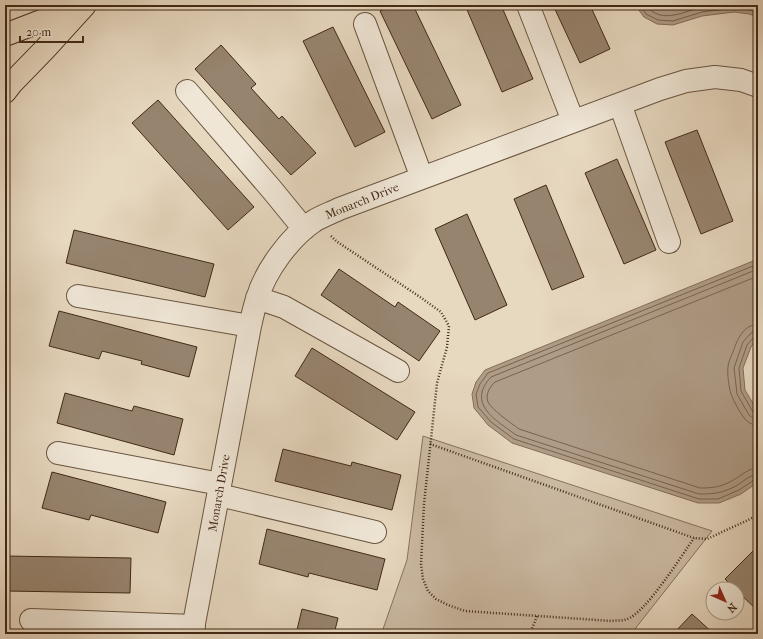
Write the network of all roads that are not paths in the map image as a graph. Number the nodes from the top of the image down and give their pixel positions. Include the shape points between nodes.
1 (84, 5) edge
2 (528, 5) edge
3 (365, 24) dead end
4 (5, 34) edge
5 (758, 86) edge
6 (187, 91) dead end
7 (5, 92) edge
8 (620, 104) junction
9 (573, 121) junction
10 (422, 178) junction
11 (309, 225) junction
12 (669, 242) dead end
13 (78, 296) dead end
14 (257, 298) junction
15 (250, 326) junction
16 (398, 370) dead end
17 (58, 453) dead end
18 (220, 490) junction
19 (375, 532) dead end
20 (31, 620) dead end
21 (193, 630) edge

1 - 4 highway
1 - 7 highway
2 - 9 street
3 - 10 street
5 - 8 street, Monarch Drive via 740,80 715,77 660,88
6 - 11 street via 273,191
8 - 9 street, Monarch Drive
8 - 12 street
9 - 10 street, Monarch Drive
10 - 11 street, Monarch Drive via 339,209
11 - 14 street, Monarch Drive via 293,238 278,258
13 - 15 street
14 - 15 street, Monarch Drive
14 - 16 street via 284,307
15 - 18 street, Monarch Drive
17 - 18 street
18 - 19 street
18 - 21 street, Monarch Drive
20 - 21 street

